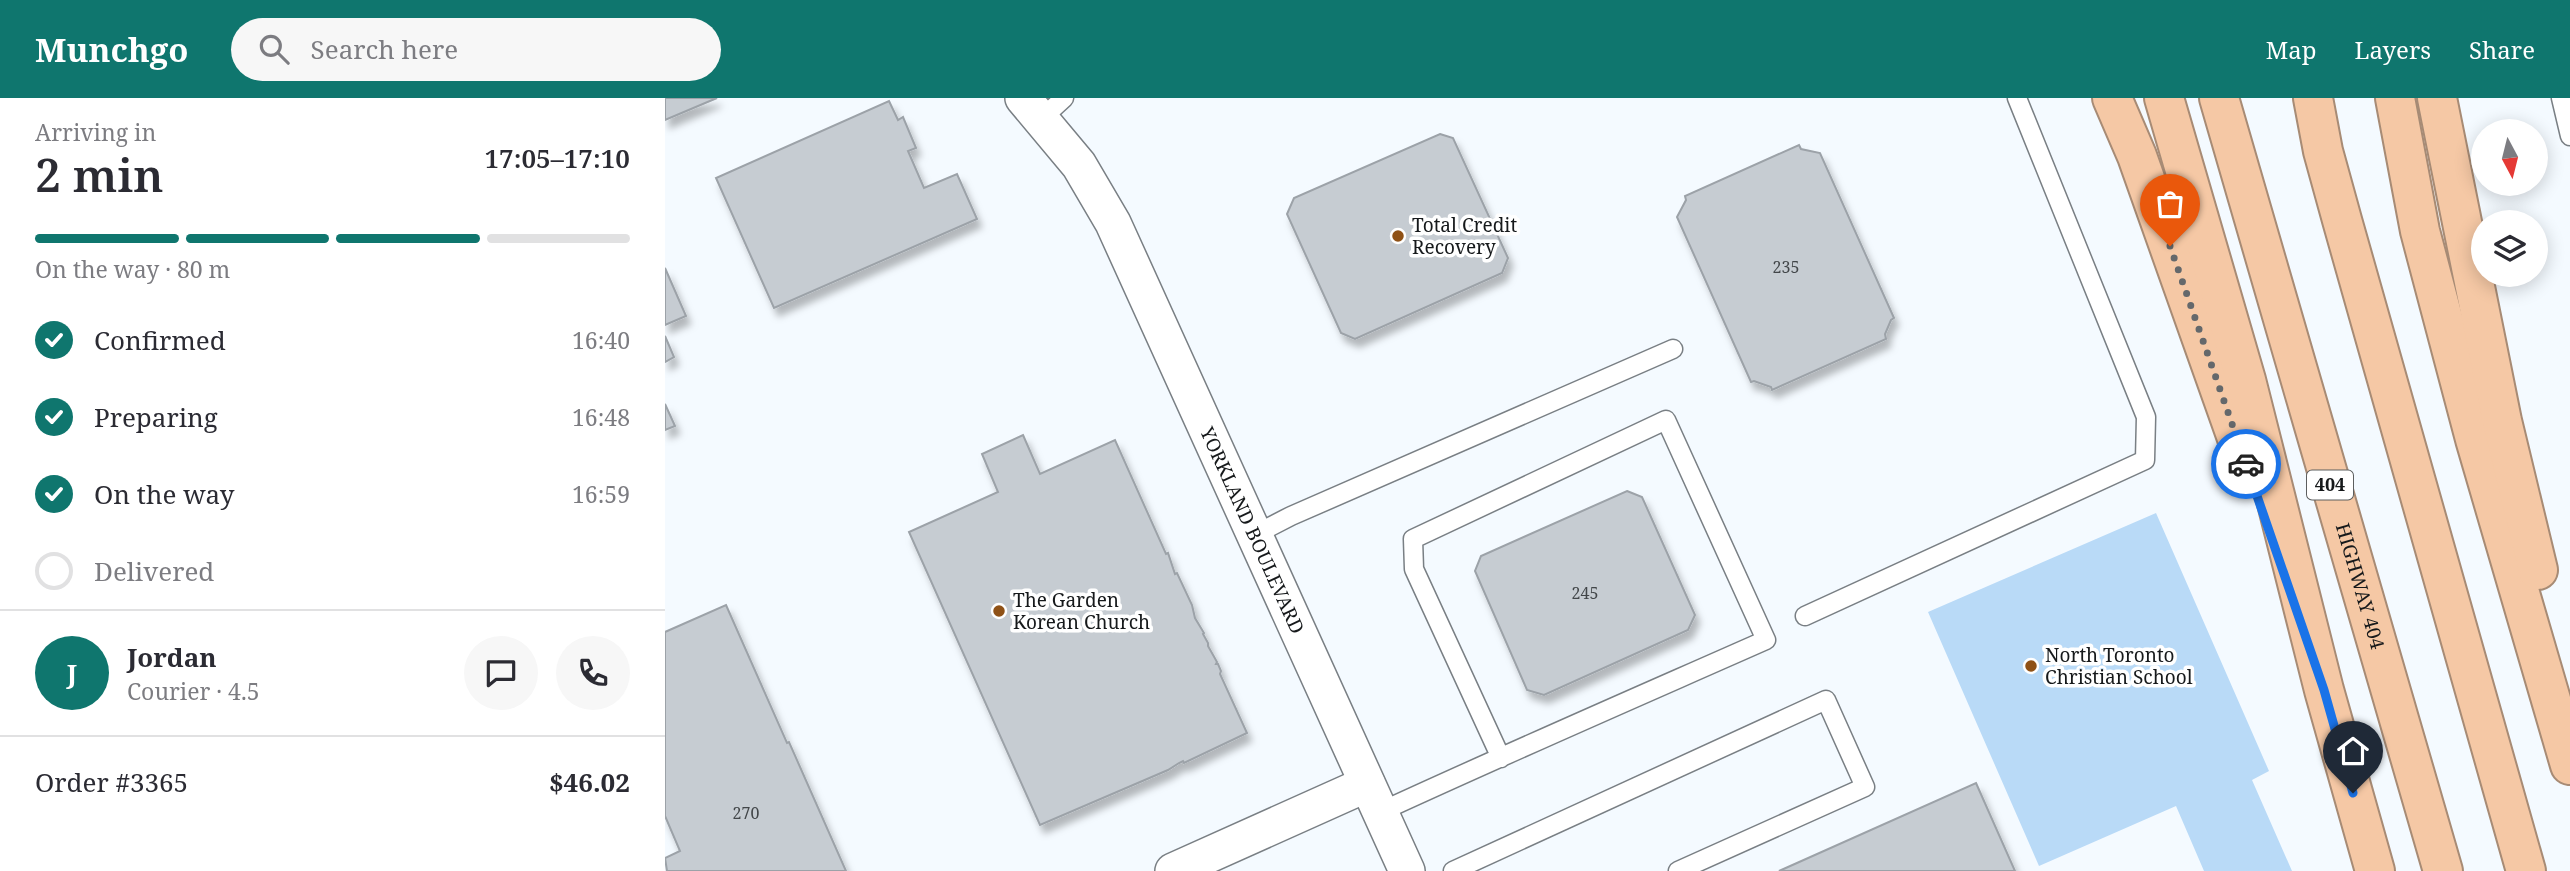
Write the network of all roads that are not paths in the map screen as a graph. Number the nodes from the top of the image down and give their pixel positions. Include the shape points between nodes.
1 (2017, 98) edge
2 (2112, 98) edge
3 (2164, 98) edge
4 (2219, 98) edge
5 (2303, 98) edge
6 (2313, 98) edge
7 (2395, 98) edge
8 (2437, 98) edge
9 (2561, 98) edge
10 (1042, 105) edge
11 (2570, 136) edge
12 (2323, 151) junction
13 (1673, 349) dead end
14 (1254, 535) junction
15 (1805, 616) dead end
16 (2324, 690) junction
17 (2570, 702) edge
18 (1501, 758) junction
19 (2570, 765) edge
20 (1373, 798) junction
21 (1188, 868) edge
22 (1407, 871) edge
23 (1454, 871) edge
24 (1678, 871) edge
25 (2375, 871) edge
26 (2443, 871) edge
27 (2526, 871) edge

1 - 15 lane via 2146,417 2145,460
2 - 16 highway via 2155,204
3 - 16 highway via 2246,380
4 - 26 highway, HIGHWAY 404 / 404
5 - 12 highway
6 - 12 highway
7 - 19 highway via 2420,231
8 - 17 highway via 2503,421
9 - 11 lane
10 - 14 street, YORKLAND BOULEVARD via 1113,223
12 - 27 highway
13 - 14 lane
14 - 20 street, YORKLAND BOULEVARD
16 - 25 highway
18 - 18 lane via 1766,640 1666,420 1413,539 1414,569
18 - 20 lane
20 - 21 street
20 - 22 street, YORKLAND BOULEVARD
23 - 24 lane via 1826,700 1865,787

